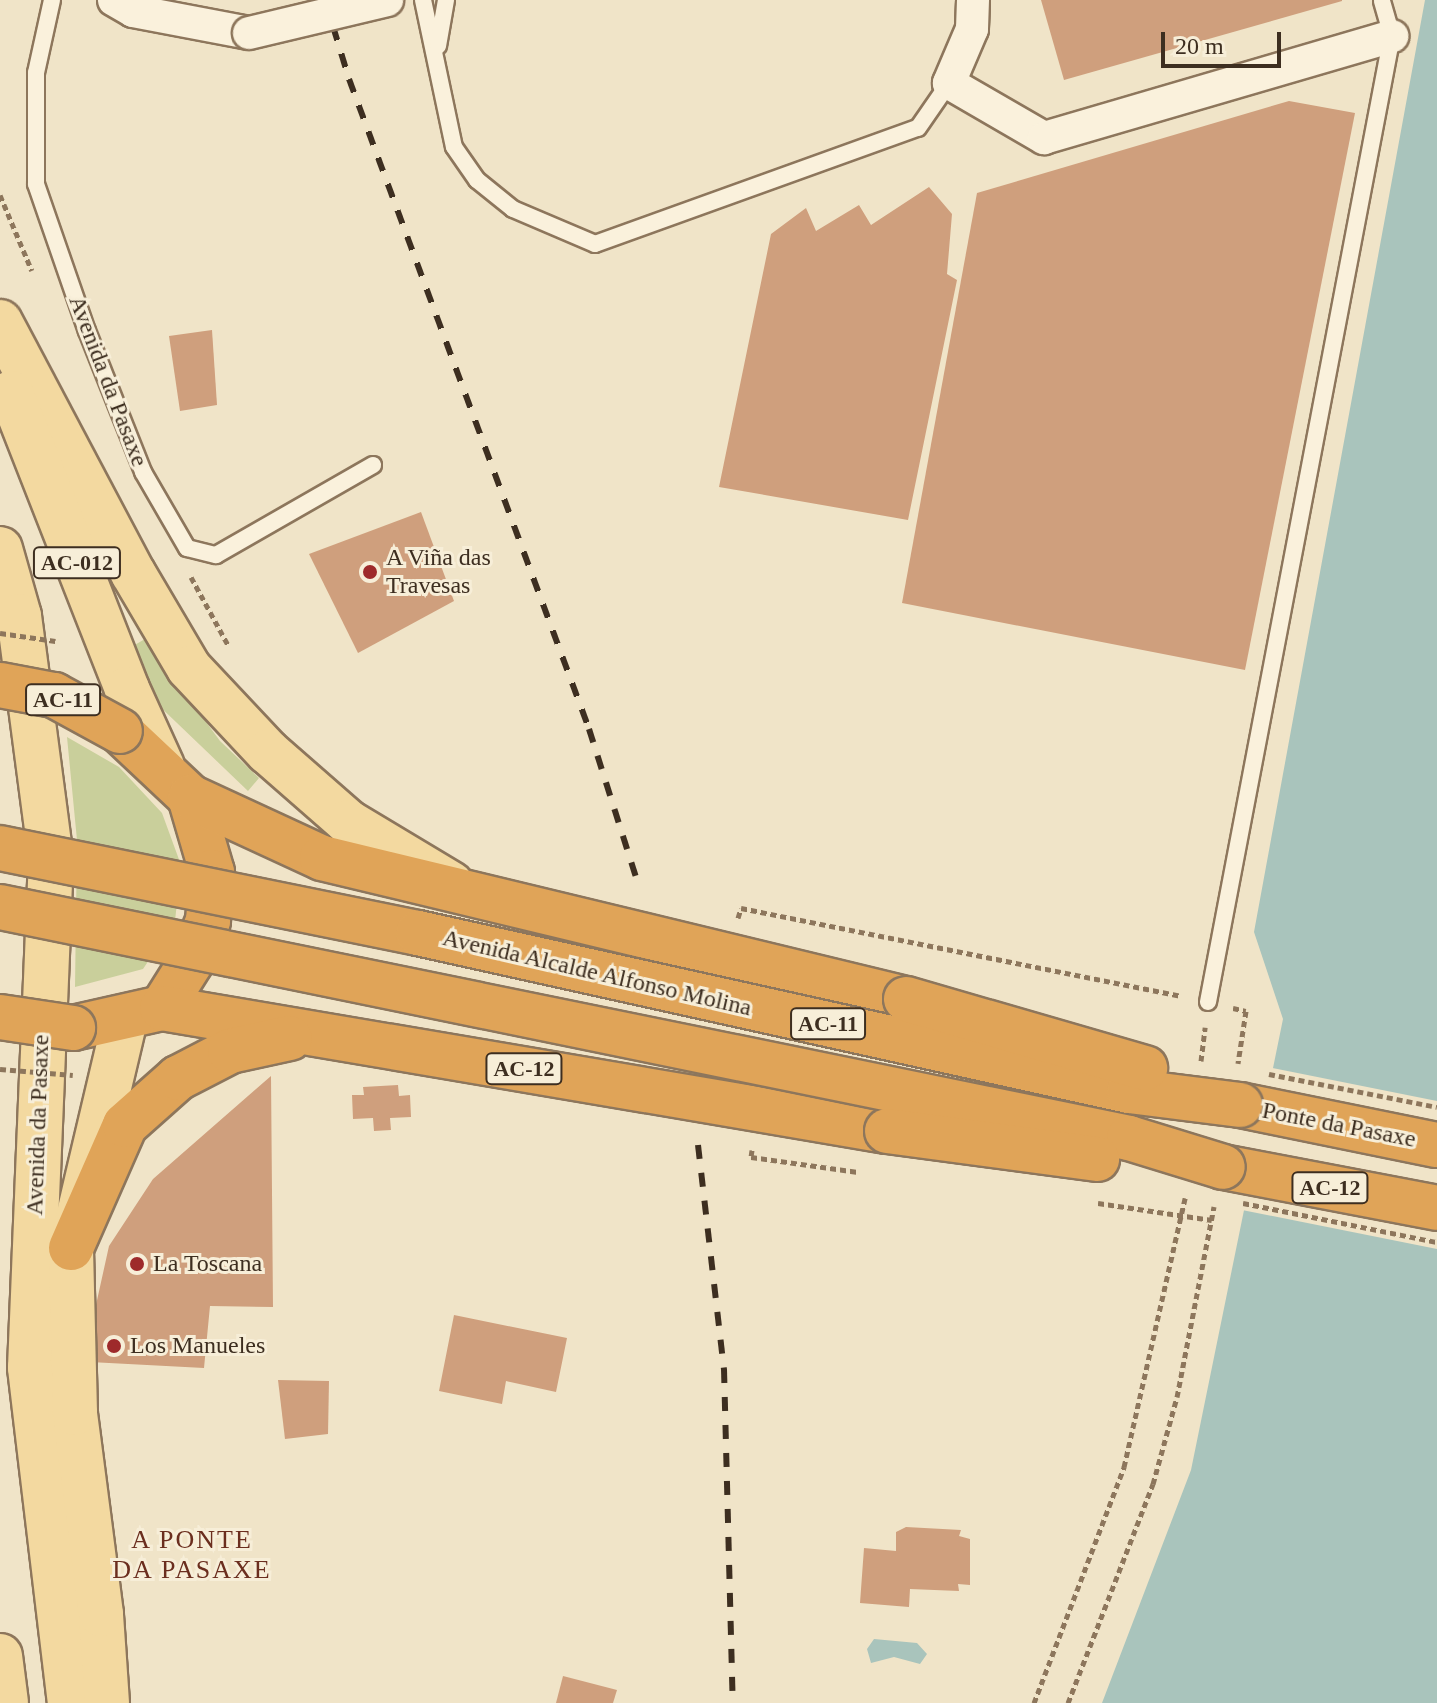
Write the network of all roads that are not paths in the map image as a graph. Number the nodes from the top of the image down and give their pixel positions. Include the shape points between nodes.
1 (52, 0) edge
2 (114, 0) edge
3 (387, 0) edge
4 (423, 0) edge
5 (446, 0) edge
6 (973, 0) edge
7 (1382, 0) edge
8 (1392, 36) junction
9 (437, 52) junction
10 (949, 83) junction
11 (0, 322) edge
12 (0, 358) edge
13 (373, 465) dead end
14 (0, 549) edge
15 (0, 685) edge
16 (176, 781) junction
17 (0, 845) edge
18 (0, 869) edge
19 (466, 894) junction
20 (0, 907) edge
21 (1208, 1002) road end
22 (144, 1014) junction
23 (0, 1017) edge
24 (314, 1033) junction
25 (1238, 1088) junction
26 (1437, 1145) edge
27 (1209, 1180) junction
28 (1437, 1208) edge
29 (71, 1248) junction
30 (0, 1656) edge
31 (6, 1703) edge
32 (70, 1703) edge
33 (107, 1703) edge

1 - 13 lane, Avenida da Pasaxe via 36,73 36,184 143,472 187,548 216,555
2 - 3 street, bridge via 133,11 249,33
4 - 9 lane
5 - 9 lane
6 - 10 street via 972,29
7 - 8 lane
8 - 10 street via 1044,138
8 - 21 lane
9 - 10 lane via 454,147 477,180 513,209 595,244 918,128
11 - 19 main road via 189,668 268,752 348,822
12 - 16 main road, AC-012 via 127,689
14 - 32 main road, Avenida da Pasaxe / AC-012 via 19,616 51,858 30,1368
15 - 16 highway, AC-11, bridge via 54,695 120,731
16 - 19 highway, AC-11 via 322,858
16 - 22 highway via 212,872 208,921 191,962
17 - 18 main road
17 - 25 highway, Avenida Alcalde Alfonso Molina / AC-11, bridge via 1129,1091
19 - 25 highway, AC-11, bridge via 906,999 1138,1066
20 - 27 highway, Avenida Alcalde Alfonso Molina / AC-11, bridge via 1113,1135
22 - 23 highway, bridge via 73,1028
22 - 24 highway, AC-12
22 - 29 main road
24 - 27 highway, AC-12, bridge
24 - 29 highway via 230,1051 178,1078 125,1125
25 - 26 highway, Ponte da Pasaxe
27 - 28 highway, AC-12
29 - 33 main road via 75,1413
30 - 31 main road

